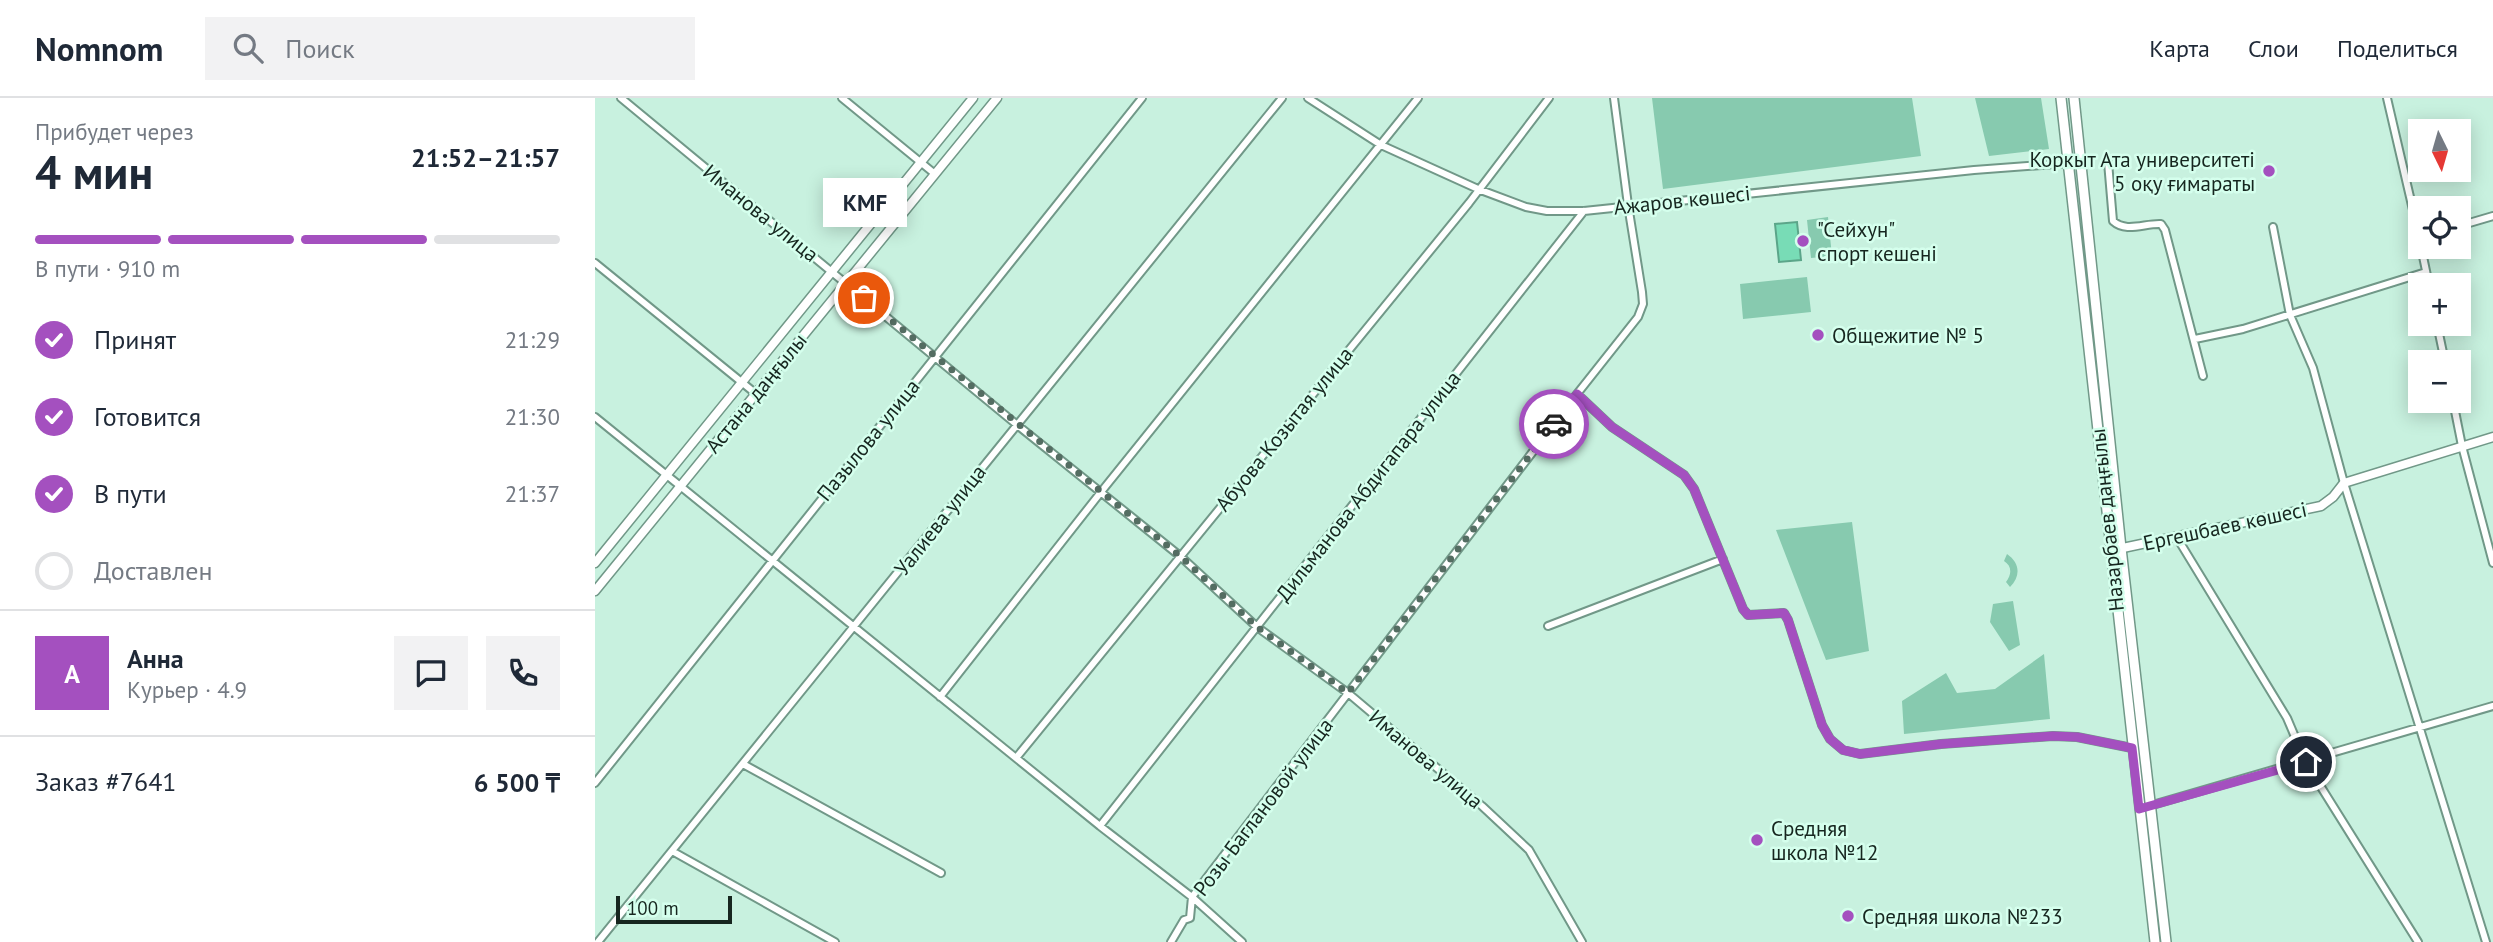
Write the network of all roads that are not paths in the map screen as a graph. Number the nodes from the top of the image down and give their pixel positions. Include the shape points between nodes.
1 (621, 98) edge
2 (842, 98) edge
3 (973, 98) edge
4 (997, 98) edge
5 (1142, 98) edge
6 (1282, 98) edge
7 (1308, 98) edge
8 (1418, 98) edge
9 (1549, 98) edge
10 (1614, 98) edge
11 (2061, 98) edge
12 (2074, 98) edge
13 (2387, 98) edge
14 (1381, 145) junction
15 (2082, 162) junction
16 (2108, 162) dead end
17 (921, 163) junction
18 (2070, 164) junction
19 (936, 174) junction
20 (1478, 189) junction
21 (2410, 196) edge
22 (1628, 205) junction
23 (1584, 211) junction
24 (2493, 216) edge
25 (2471, 222) edge
26 (2273, 227) dead end
27 (2423, 259) edge
28 (595, 263) edge
29 (833, 271) junction
30 (2426, 272) joint
31 (846, 284) junction
32 (2290, 315) junction
33 (2195, 339) junction
34 (934, 357) junction
35 (2203, 376) dead end
36 (742, 382) junction
37 (755, 393) junction
38 (1577, 394) junction
39 (2455, 413) edge
40 (595, 417) edge
41 (1016, 424) junction
42 (2493, 437) edge
43 (2462, 446) junction
44 (666, 475) junction
45 (2344, 483) junction
46 (680, 486) junction
47 (1101, 492) junction
48 (2176, 536) junction
49 (2121, 548) junction
50 (2110, 550) junction
51 (1180, 556) junction
52 (1723, 559) junction
53 (772, 561) junction
54 (595, 563) edge
55 (2493, 563) edge
56 (595, 591) edge
57 (1548, 626) dead end
58 (855, 627) junction
59 (1257, 627) junction
60 (1348, 693) junction
61 (940, 697) junction
62 (2493, 706) edge
63 (2420, 728) junction
64 (2132, 748) junction
65 (1016, 758) junction
66 (2306, 762) junction
67 (743, 764) junction
68 (595, 783) edge
69 (2152, 806) junction
70 (2139, 809) junction
71 (1100, 826) junction
72 (673, 851) junction
73 (941, 873) dead end
74 (1192, 897) junction
75 (598, 942) edge
76 (835, 942) edge
77 (1171, 942) edge
78 (1242, 942) edge
79 (1583, 942) edge
80 (2155, 942) edge
81 (2167, 942) edge
82 (2418, 942) edge
83 (2487, 942) edge

1 - 29 street, Иманова улица
2 - 17 street
3 - 17 street, Астана даңғылы
4 - 19 street, Астана даңғылы
5 - 34 street, Пазылова улица
6 - 41 street, Уалиева улица
7 - 14 street, Ажаров көшесі
8 - 14 street
9 - 20 street, Абуова Козытая улица
10 - 22 street, Розы Баглановой улица
11 - 18 main road, Назарбаев даңғылы
12 - 15 main road, Назарбаев даңғылы
13 - 21 street
14 - 20 street, Ажаров көшесі
14 - 47 street
15 - 18 street, Ажаров көшесі
15 - 49 main road, Назарбаев даңғылы
16 - 33 street via 2113,221 2127,227 2161,224
17 - 19 street
17 - 29 street, Астана даңғылы
18 - 22 street, Ажаров көшесі
18 - 50 main road, Назарбаев даңғылы
19 - 31 street, Астана даңғылы
20 - 23 street, Ажаров көшесі via 1526,207
20 - 51 street, Абуова Козытая улица
22 - 23 street, Ажаров көшесі
22 - 38 street, Розы Баглановой улица via 1643,304 1638,317
23 - 59 street, Дильманова Абдигапара улица
24 - 25 street
26 - 32 street
27 - 30 street
28 - 36 street
29 - 31 street, Иманова улица
29 - 36 street, Астана даңғылы
30 - 32 street
31 - 34 street, Иманова улица
31 - 37 street, Астана даңғылы
32 - 33 street
32 - 45 street via 2313,368
33 - 35 street
34 - 41 street, Иманова улица
34 - 53 street, Пазылова улица
36 - 37 street
36 - 44 street, Астана даңғылы
37 - 46 street, Астана даңғылы
38 - 52 street via 1612,427 1684,475
38 - 60 street, Розы Баглановой улица
39 - 43 street
40 - 44 street
41 - 47 street, Иманова улица
41 - 58 street, Уалиева улица
42 - 43 street, Ергешбаев көшесі
43 - 45 street, Ергешбаев көшесі
43 - 55 street
44 - 46 street
44 - 54 street, Астана даңғылы
45 - 48 street, Ергешбаев көшесі via 2321,506
45 - 63 street
46 - 53 street
46 - 56 street, Астана даңғылы
47 - 51 street, Иманова улица
47 - 61 street
48 - 49 street, Ергешбаев көшесі
48 - 66 street via 2287,718
49 - 50 street, Ергешбаев көшесі
49 - 69 main road, Назарбаев даңғылы
50 - 64 main road, Назарбаев даңғылы
51 - 59 street, Иманова улица
51 - 65 street, Абуова Козытая улица
52 - 57 street
52 - 64 street via 1748,615 1784,613 1822,725 1843,750 1860,754 2053,736
53 - 58 street
53 - 68 street, Пазылова улица
58 - 61 street
58 - 67 street, Уалиева улица
59 - 60 street, Иманова улица
59 - 71 street, Дильманова Абдигапара улица
60 - 74 street, Розы Баглановой улица
60 - 79 street, Иманова улица via 1529,850
61 - 65 street
62 - 63 street
63 - 66 street
63 - 83 street
64 - 70 main road, Назарбаев даңғылы
65 - 71 street
66 - 69 street
66 - 82 street
67 - 72 street, Уалиева улица
67 - 73 street
69 - 70 street
69 - 81 main road, Назарбаев даңғылы
70 - 80 main road, Назарбаев даңғылы
71 - 74 street
72 - 75 street, Уалиева улица
72 - 76 street
74 - 77 street, Розы Баглановой улица via 1191,918 1184,920
74 - 78 street

